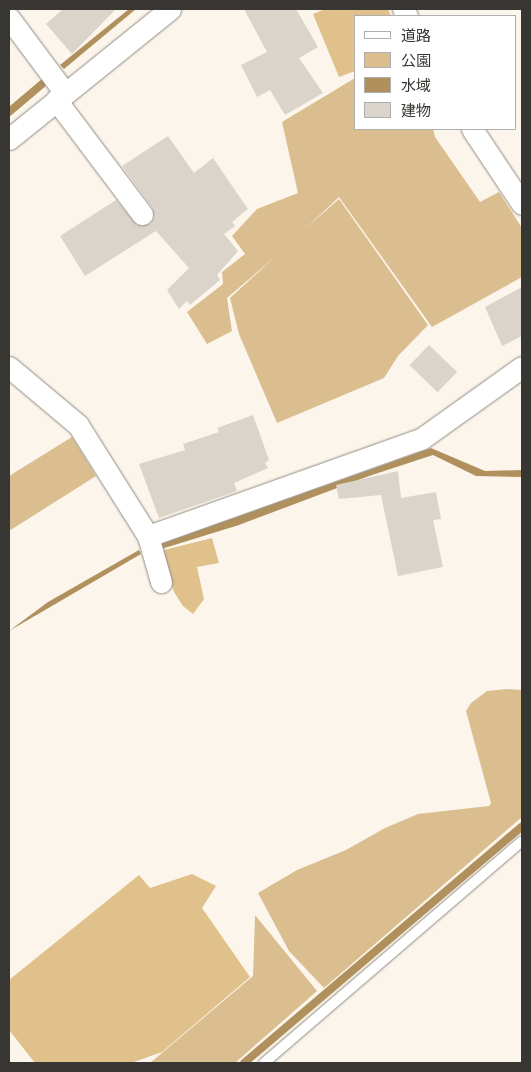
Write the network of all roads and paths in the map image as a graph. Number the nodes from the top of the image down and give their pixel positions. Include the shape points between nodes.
1 (170, 9) edge
2 (9, 18) edge
3 (61, 97) junction
4 (473, 130) edge
5 (9, 140) edge
6 (522, 204) edge
7 (142, 214) dead end
8 (522, 366) edge
9 (9, 367) edge
10 (148, 536) junction
11 (162, 582) dead end
12 (522, 841) edge
13 (264, 1063) edge

1 - 3 street
2 - 3 street
3 - 5 street
3 - 7 street
4 - 6 street
8 - 10 street via 421,439
9 - 10 street via 78,425
10 - 11 street
12 - 13 lane

